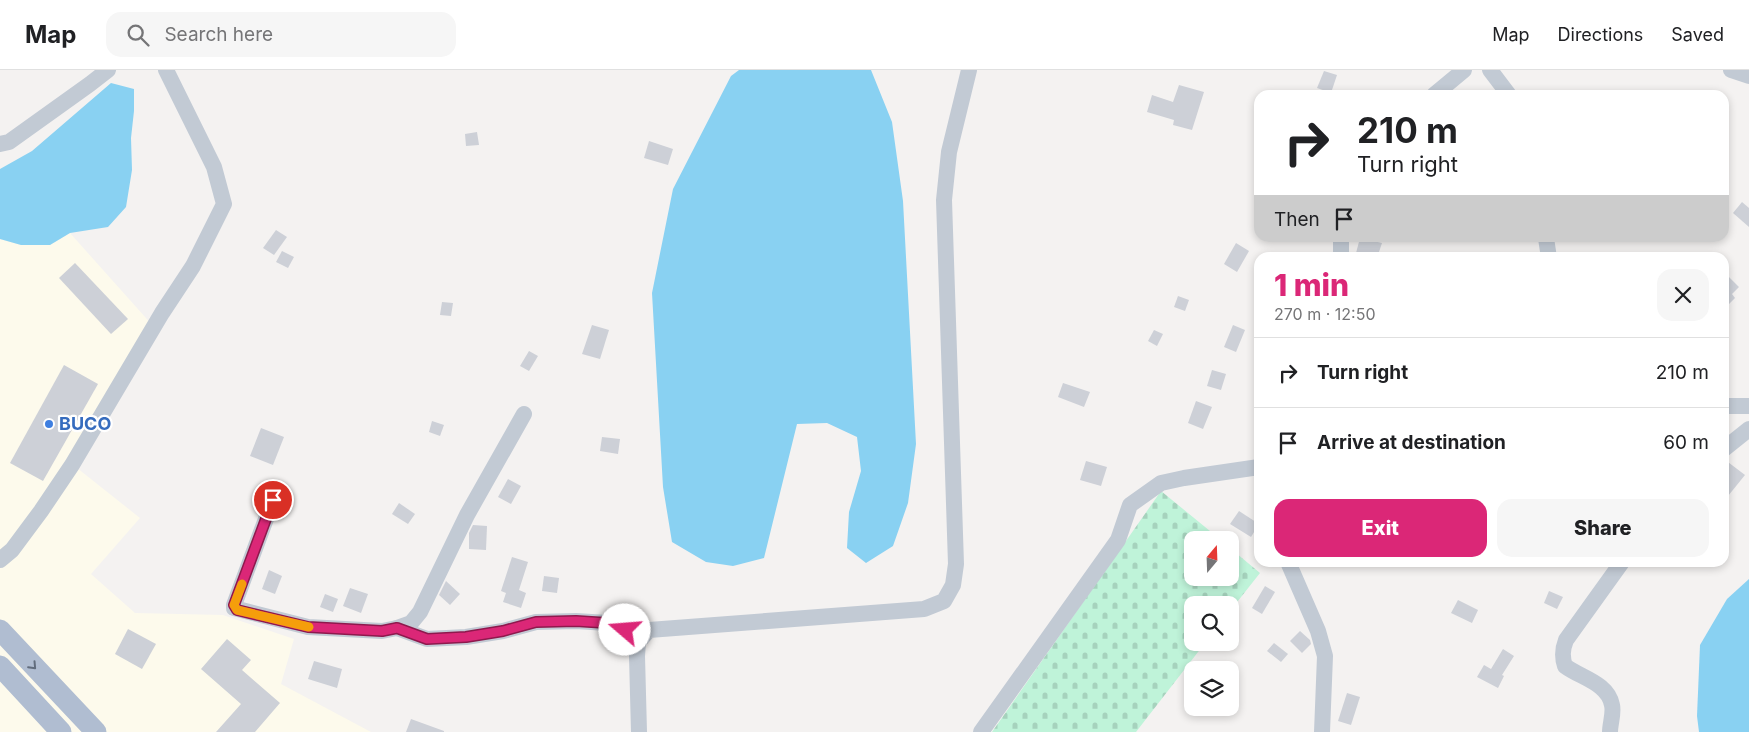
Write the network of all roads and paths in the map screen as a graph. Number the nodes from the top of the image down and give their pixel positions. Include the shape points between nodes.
1 (108, 70) edge
2 (166, 70) edge
3 (969, 70) edge
4 (1464, 70) edge
5 (1490, 70) edge
6 (1731, 70) edge
7 (1749, 76) edge
8 (1440, 90) edge
9 (1505, 90) edge
10 (0, 144) edge
11 (1729, 406) edge
12 (1749, 406) edge
13 (524, 414) dead end
14 (1749, 430) edge
15 (1729, 445) edge
16 (1254, 468) edge
17 (273, 500) dead end
18 (0, 560) edge
19 (1290, 567) edge
20 (1618, 567) edge
21 (397, 628) junction
22 (0, 630) edge
23 (638, 642) junction
24 (0, 666) edge
25 (61, 732) edge
26 (96, 732) edge
27 (639, 732) edge
28 (981, 732) edge
29 (1322, 732) edge
30 (1610, 732) edge

1 - 10 street via 9,142
2 - 18 street via 214,167 224,204 193,266 72,464 12,550
3 - 23 street via 949,152 944,200 956,564 953,585 944,601 924,609 649,630
4 - 8 street
5 - 9 street
6 - 7 street
11 - 12 street
13 - 21 street via 467,515 420,612 411,623
14 - 15 street
16 - 28 street via 1161,483 1130,506 1118,540
17 - 21 street via 234,608 308,627 382,631
19 - 29 street via 1318,631 1325,656
20 - 30 street via 1562,649 1565,666 1601,687 1608,695 1613,706
21 - 23 street via 427,639 466,637 536,622 576,621 607,623 625,630
22 -> 26 main road
23 - 27 street
24 - 25 main road

